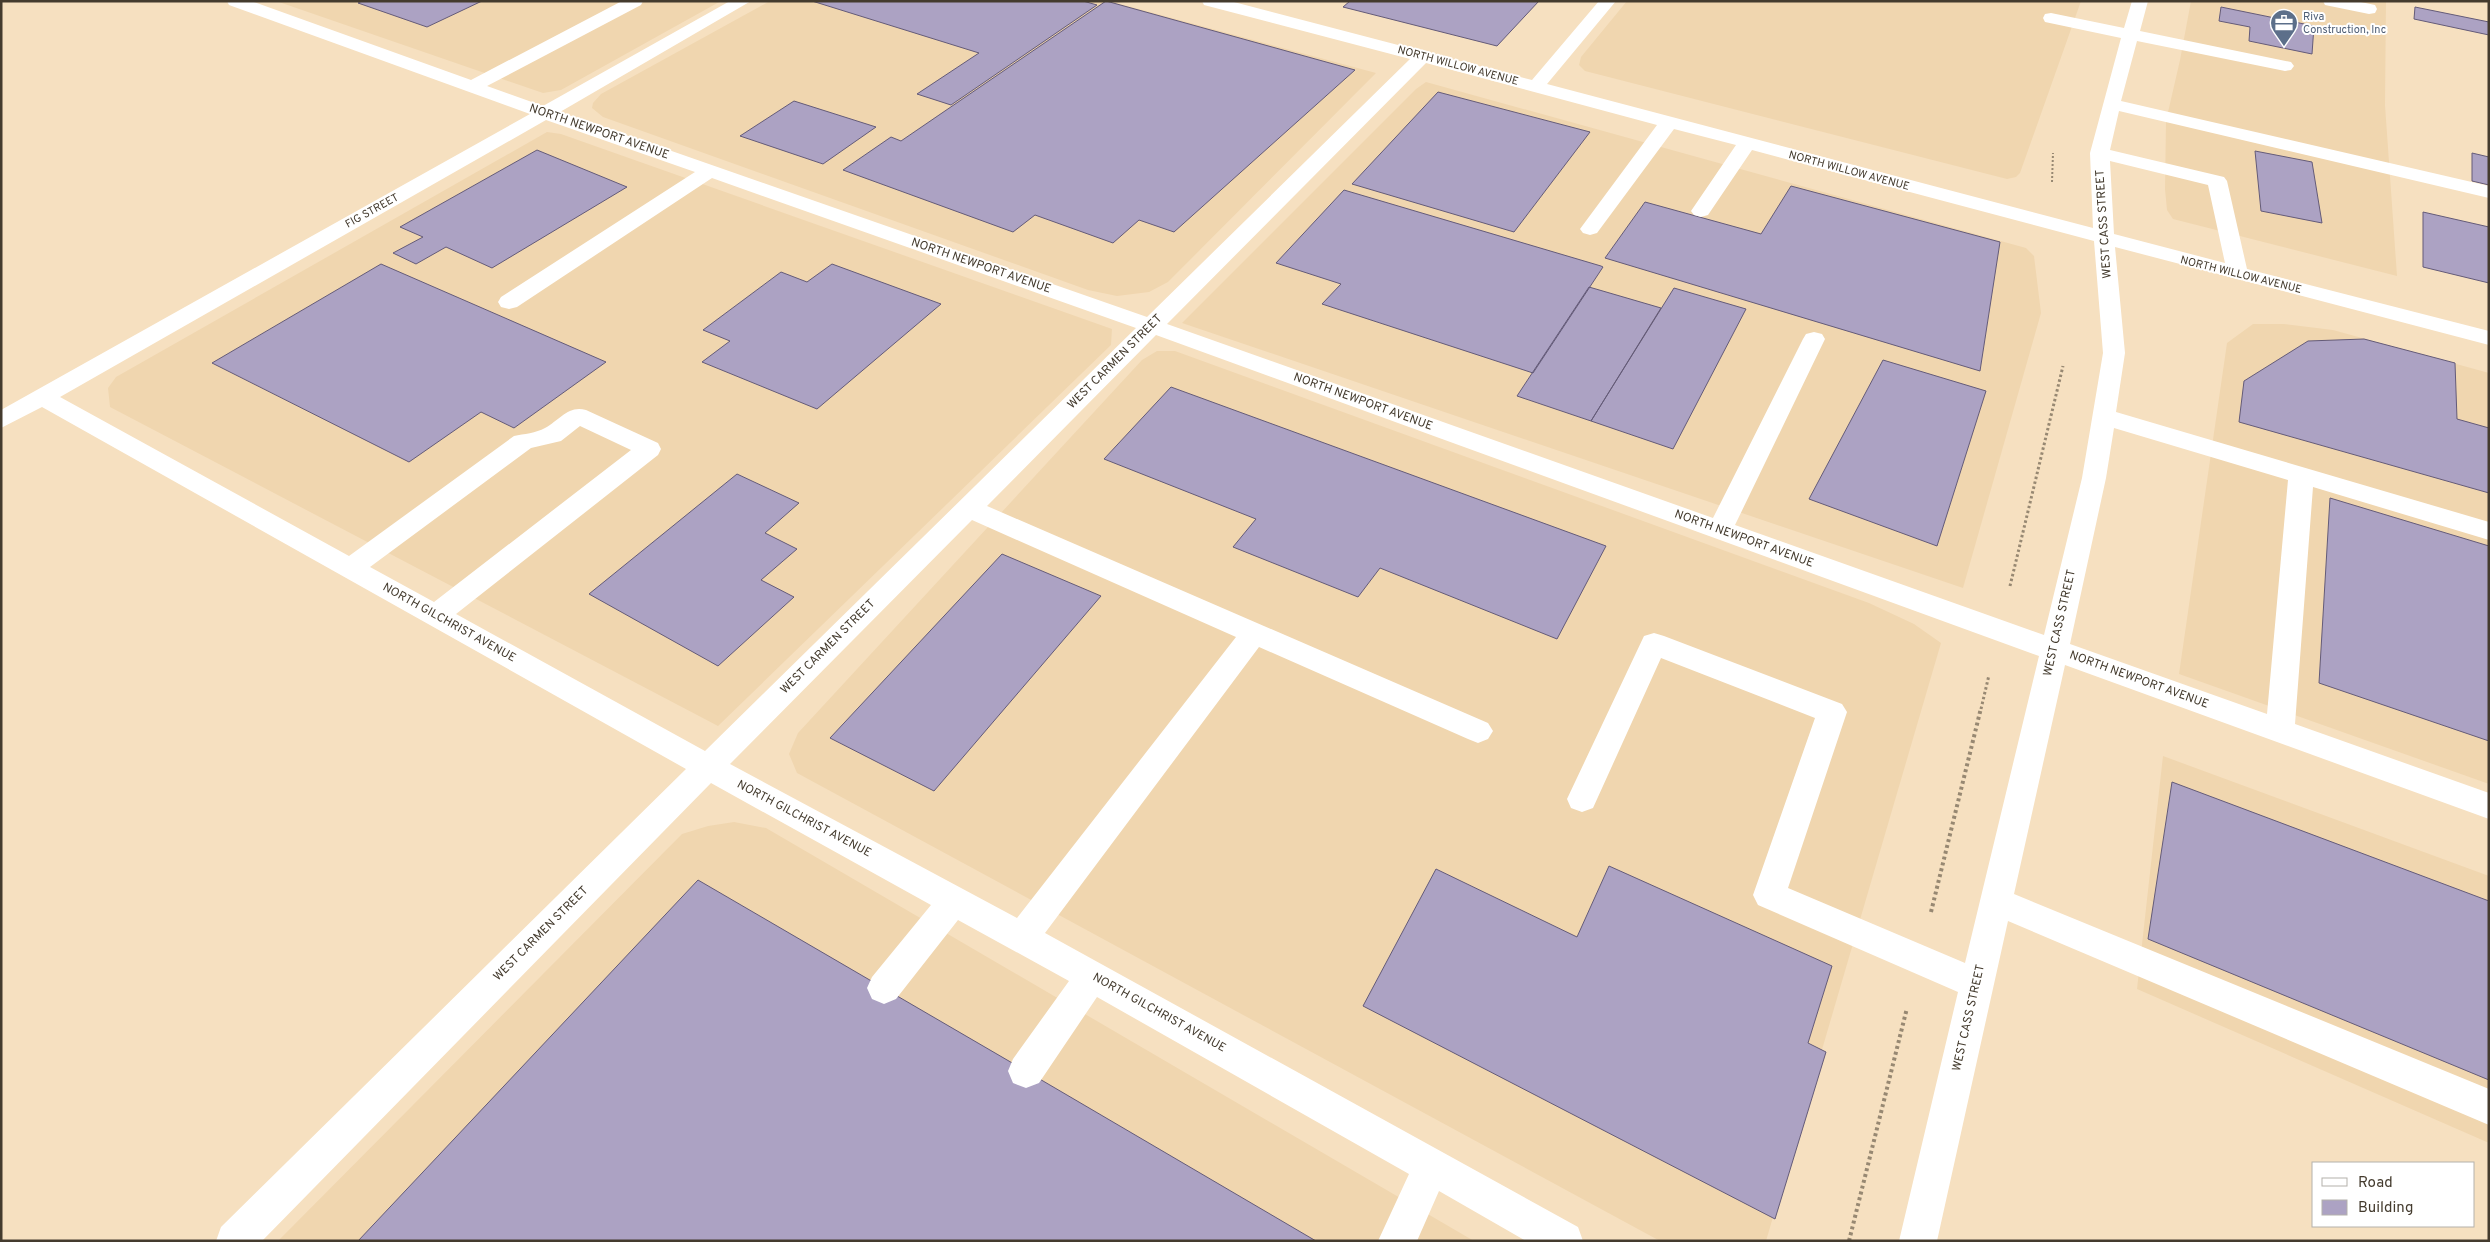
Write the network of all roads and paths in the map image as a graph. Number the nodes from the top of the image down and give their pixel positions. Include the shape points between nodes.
1 (235, 1) edge
2 (635, 1) edge
3 (743, 1) edge
4 (1210, 1) edge
5 (1608, 1) edge
6 (2140, 1) edge
7 (2330, 1) edge
8 (2369, 9) dead end
9 (2050, 18) dead end
10 (2130, 34) junction
11 (1423, 56) junction
12 (2285, 66) dead end
13 (1536, 86) junction
14 (472, 87) junction
15 (2112, 104) junction
16 (545, 113) junction
17 (1669, 122) junction
18 (1747, 143) junction
19 (2100, 153) junction
20 (710, 171) junction
21 (2489, 192) edge
22 (1701, 211) dead end
23 (1590, 230) dead end
24 (2104, 239) junction
25 (2238, 274) junction
26 (509, 302) dead end
27 (1152, 326) junction
28 (2489, 338) edge
29 (1814, 340) dead end
30 (43, 398) junction
31 (2105, 417) junction
32 (1, 420) edge
33 (2301, 475) junction
34 (968, 508) junction
35 (1720, 530) junction
36 (2489, 531) edge
37 (351, 568) junction
38 (436, 615) junction
39 (1254, 633) junction
40 (2054, 650) junction
41 (1478, 730) dead end
42 (2280, 731) junction
43 (708, 767) junction
44 (1582, 799) dead end
45 (2489, 806) edge
46 (954, 900) junction
47 (1996, 901) junction
48 (1022, 937) junction
49 (1092, 976) junction
50 (1977, 984) junction
51 (884, 988) dead end
52 (1026, 1071) dead end
53 (2489, 1107) edge
54 (1431, 1167) junction
55 (235, 1241) edge
56 (1397, 1241) edge
57 (1564, 1241) edge
58 (1918, 1241) edge

1 - 14 street, NORTH NEWPORT AVENUE
2 - 14 street
3 - 16 street, FIG STREET
4 - 11 street, NORTH WILLOW AVENUE
5 - 13 street
6 - 10 street, WEST CASS STREET
7 - 8 street
9 - 10 street
10 - 12 street
10 - 15 street, WEST CASS STREET
11 - 13 street, NORTH WILLOW AVENUE
11 - 27 street, WEST CARMEN STREET
13 - 17 street, NORTH WILLOW AVENUE
14 - 16 street, NORTH NEWPORT AVENUE
15 - 19 street, WEST CASS STREET
15 - 21 street
16 - 20 street, NORTH NEWPORT AVENUE
16 - 30 street, FIG STREET
17 - 18 street, NORTH WILLOW AVENUE
17 - 23 street
18 - 22 street
18 - 24 street, NORTH WILLOW AVENUE
19 - 24 street, WEST CASS STREET
19 - 25 street via 2217,181
20 - 26 street
20 - 27 street, NORTH NEWPORT AVENUE
24 - 25 street, NORTH WILLOW AVENUE
24 - 31 street, WEST CASS STREET via 2114,353
25 - 28 street, NORTH WILLOW AVENUE
27 - 34 street, WEST CARMEN STREET
27 - 35 street, NORTH NEWPORT AVENUE
29 - 35 street
30 - 32 street, FIG STREET
30 - 37 street, NORTH GILCHRIST AVENUE
31 - 33 street
31 - 40 street, WEST CASS STREET
33 - 36 street
33 - 42 street
34 - 39 street
34 - 43 street, WEST CARMEN STREET
35 - 40 street, NORTH NEWPORT AVENUE
37 - 38 street, NORTH GILCHRIST AVENUE
37 - 38 street via 523,442 552,435 578,416 649,449
38 - 43 street, NORTH GILCHRIST AVENUE
39 - 41 street
39 - 48 street
40 - 42 street, NORTH NEWPORT AVENUE
40 - 47 street, WEST CASS STREET
42 - 45 street, NORTH NEWPORT AVENUE
43 - 46 street, NORTH GILCHRIST AVENUE
43 - 55 street, WEST CARMEN STREET
44 - 50 street via 1654,644 1832,712 1770,895
46 - 48 street, NORTH GILCHRIST AVENUE
46 - 51 street
47 - 50 street, WEST CASS STREET
47 - 53 street
48 - 49 street, NORTH GILCHRIST AVENUE
49 - 52 street
49 - 54 street, NORTH GILCHRIST AVENUE
50 - 58 street, WEST CASS STREET
54 - 56 street
54 - 57 street, NORTH GILCHRIST AVENUE

